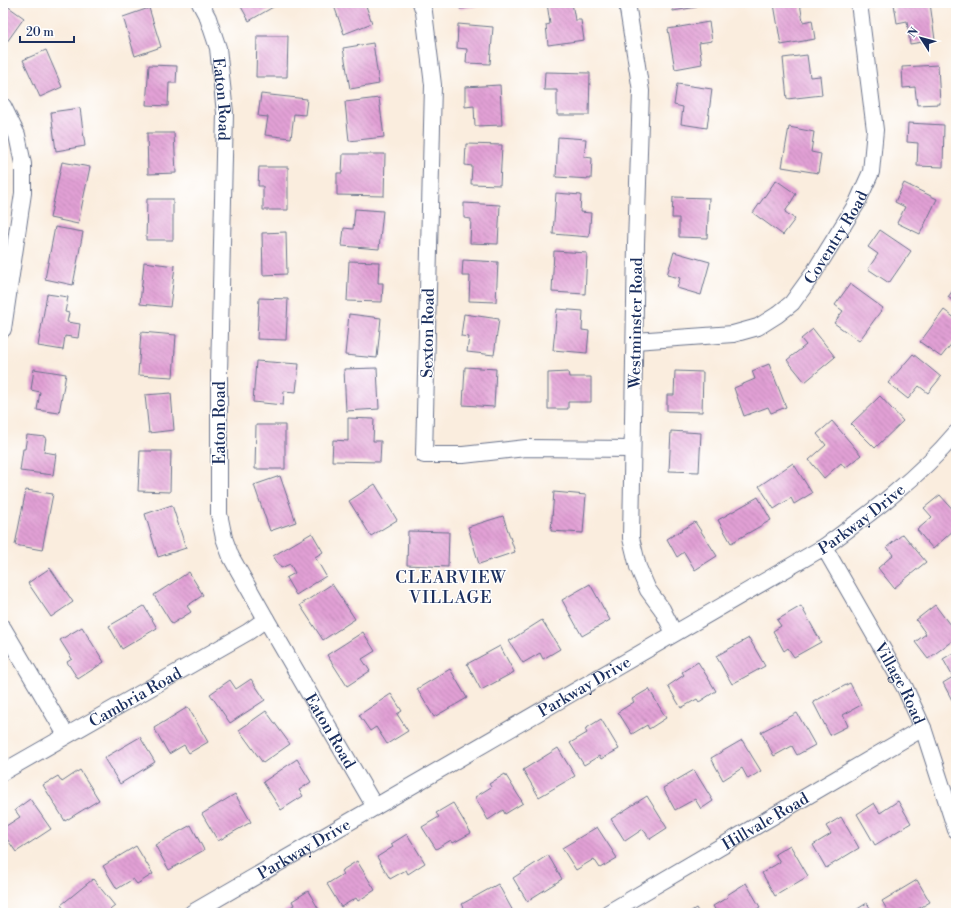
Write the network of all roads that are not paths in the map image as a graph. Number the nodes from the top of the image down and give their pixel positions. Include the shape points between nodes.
1 (200, 3) edge
2 (421, 3) edge
3 (627, 3) edge
4 (859, 3) edge
5 (3, 106) edge
6 (3, 329) edge
7 (635, 341) junction
8 (956, 433) edge
9 (632, 449) junction
10 (824, 546) junction
11 (266, 619) junction
12 (3, 628) edge
13 (674, 633) junction
14 (923, 728) junction
15 (66, 735) junction
16 (3, 772) edge
17 (375, 807) junction
18 (956, 830) edge
19 (192, 913) edge
20 (608, 913) edge

1 - 11 street, Eaton Road via 218,48 225,112 219,374 219,514 231,557
2 - 9 street, Sexton Road via 433,84 424,455 463,455 526,448
3 - 7 street, Westminster Road via 641,91
4 - 7 street, Coventry Road via 875,130 871,172 857,203 813,274 792,303 758,327 733,334
5 - 6 street via 17,136 23,164 23,193
7 - 9 street, Westminster Road
8 - 10 street, Parkway Drive via 908,481 869,514
9 - 13 street, Westminster Road via 631,538 638,567 648,590 662,609
10 - 13 street, Parkway Drive
10 - 14 street, Village Road via 905,688
11 - 15 street, Cambria Road via 248,632
11 - 17 street, Eaton Road
12 - 15 street
13 - 17 street, Parkway Drive
14 - 18 street, Village Road
14 - 20 street, Hillvale Road
15 - 16 street, Cambria Road
17 - 19 street, Parkway Drive

